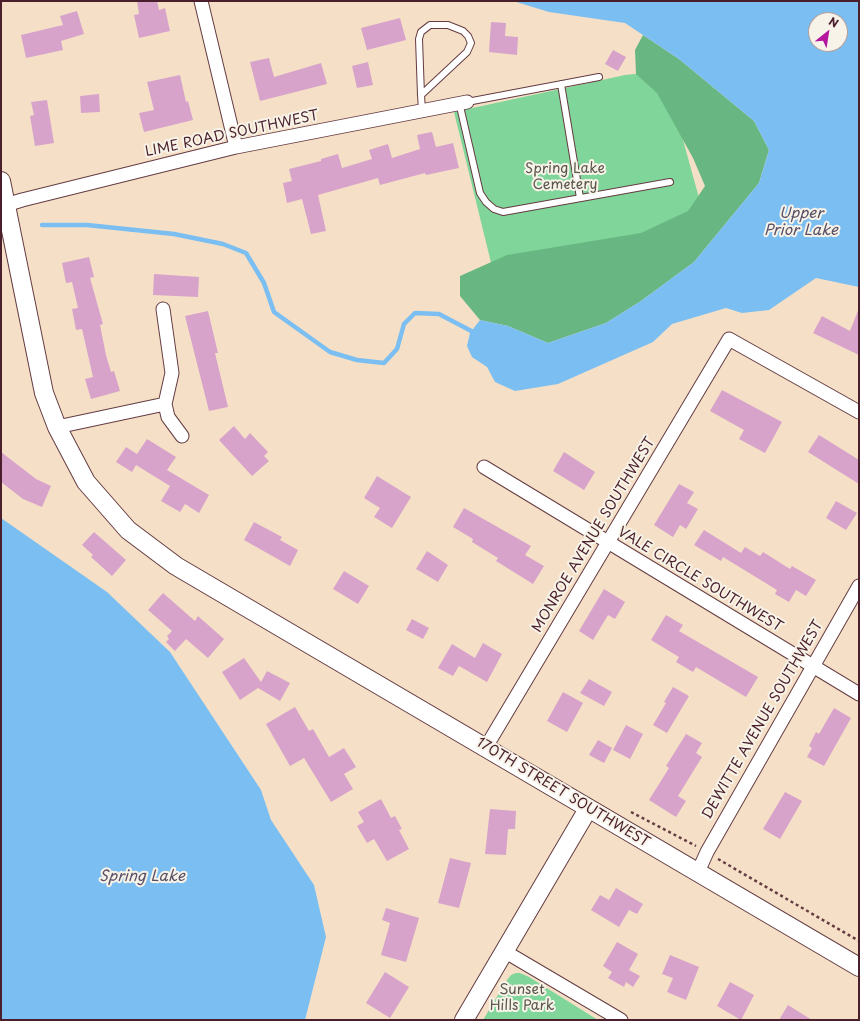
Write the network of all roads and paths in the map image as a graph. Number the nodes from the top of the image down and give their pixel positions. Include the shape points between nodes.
1 (201, 1) edge
2 (599, 77) dead end
3 (561, 84) junction
4 (421, 95) junction
5 (463, 102) junction
6 (422, 110) junction
7 (236, 147) junction
8 (1, 181) edge
9 (670, 182) dead end
10 (580, 198) junction
11 (6, 205) junction
12 (163, 309) dead end
13 (165, 404) junction
14 (859, 412) edge
15 (57, 427) junction
16 (182, 436) dead end
17 (484, 467) dead end
18 (608, 543) junction
19 (859, 586) edge
20 (812, 667) junction
21 (859, 694) edge
22 (486, 747) junction
23 (588, 808) junction
24 (631, 812) dead end
25 (707, 852) junction
26 (698, 872) junction
27 (859, 941) edge
28 (504, 951) junction
29 (859, 967) edge
30 (464, 1020) edge
31 (621, 1020) edge

1 - 7 street
2 - 3 lane
3 - 5 lane
3 - 10 lane
4 - 4 lane via 421,32 430,25 448,25 462,31 471,43 467,52
4 - 6 lane
5 - 6 street, LIME ROAD SOUTHWEST
5 - 10 lane via 480,193 494,209 503,212
6 - 7 street, LIME ROAD SOUTHWEST
7 - 11 street, LIME ROAD SOUTHWEST
8 - 11 street, 170TH STREET SOUTHWEST
9 - 10 lane
11 - 15 street, 170TH STREET SOUTHWEST via 44,393
12 - 13 street via 172,373
13 - 15 street
13 - 16 street via 168,417
14 - 18 street, MONROE AVENUE SOUTHWEST via 729,338
15 - 22 street, 170TH STREET SOUTHWEST via 86,482 128,530 176,566
17 - 18 street, VALE CIRCLE SOUTHWEST
18 - 20 street, VALE CIRCLE SOUTHWEST
18 - 22 street, MONROE AVENUE SOUTHWEST
19 - 20 street, DEWITTE AVENUE SOUTHWEST
20 - 21 street, VALE CIRCLE SOUTHWEST
20 - 25 street, DEWITTE AVENUE SOUTHWEST
22 - 23 street, 170TH STREET SOUTHWEST
23 - 26 street, 170TH STREET SOUTHWEST
23 - 28 street
24 - 25 path
25 - 26 street, DEWITTE AVENUE SOUTHWEST
25 - 27 path
26 - 29 street, 170TH STREET SOUTHWEST
28 - 30 street
28 - 31 street

